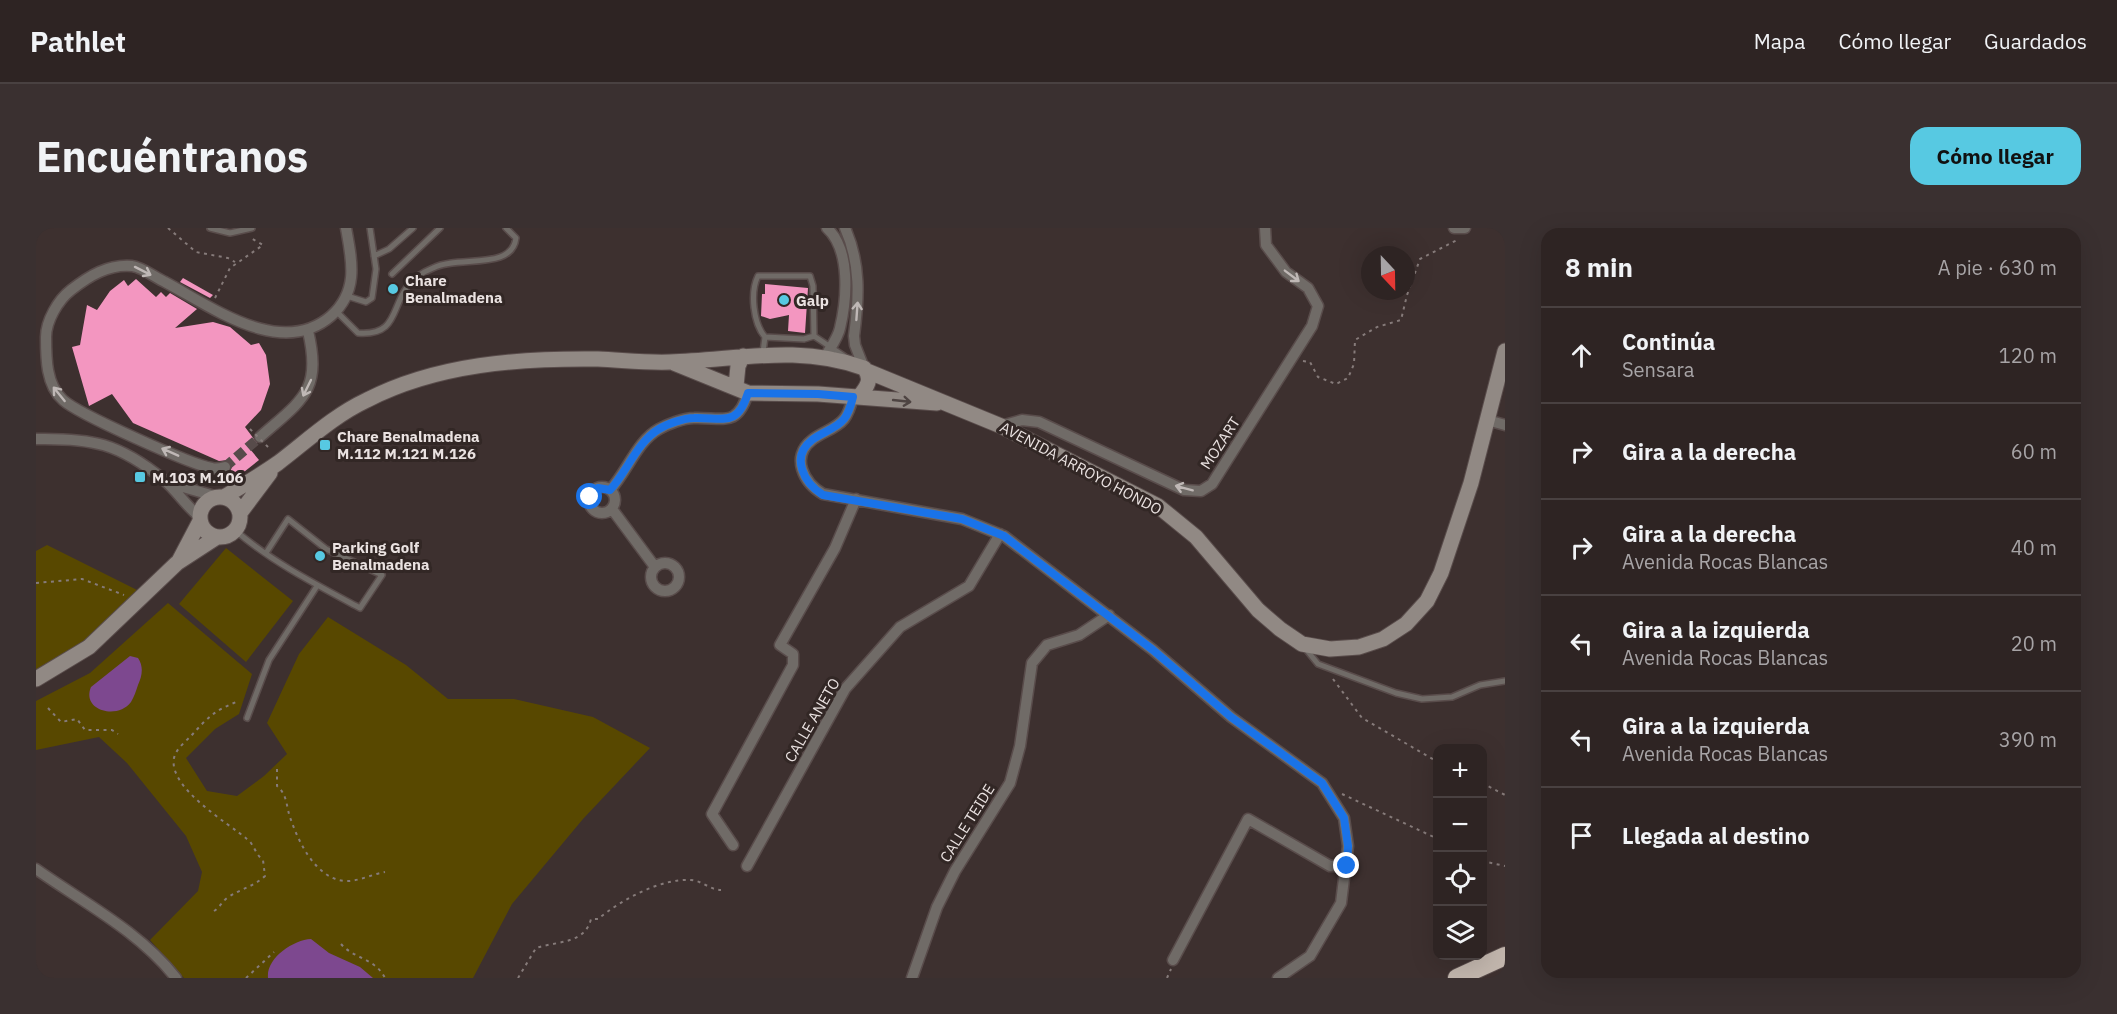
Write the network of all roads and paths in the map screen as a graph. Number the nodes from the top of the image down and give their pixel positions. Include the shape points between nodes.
1 (168, 228) edge
2 (210, 228) edge
3 (252, 228) edge
4 (345, 228) edge
5 (370, 228) edge
6 (413, 228) edge
7 (440, 228) edge
8 (506, 228) edge
9 (827, 228) edge
10 (845, 228) edge
11 (1265, 228) edge
12 (1454, 228) edge
13 (245, 230) junction
14 (1464, 233) edge
15 (374, 256) junction
16 (235, 262) junction
17 (392, 274) dead end
18 (348, 296) junction
19 (212, 306) junction
20 (336, 311) junction
21 (308, 331) junction
22 (814, 336) junction
23 (765, 337) junction
24 (828, 351) junction
25 (1505, 351) edge
26 (763, 354) junction
27 (743, 356) junction
28 (1292, 359) junction
29 (671, 362) junction
30 (861, 367) junction
31 (742, 390) junction
32 (856, 397) junction
33 (945, 403) junction
34 (1487, 420) junction
35 (108, 424) junction
36 (1505, 425) edge
37 (1001, 426) junction
38 (250, 429) dead end
39 (260, 437) tunnel mouth
40 (36, 439) edge
41 (100, 442) junction
42 (269, 448) dead end
43 (277, 463) junction
44 (225, 468) dead end
45 (166, 482) junction
46 (610, 490) junction
47 (221, 497) junction
48 (856, 499) junction
49 (612, 509) junction
50 (240, 513) junction
51 (200, 519) junction
52 (236, 531) junction
53 (1000, 534) junction
54 (217, 537) junction
55 (266, 553) junction
56 (177, 563) junction
57 (655, 567) dead end
58 (36, 583) edge
59 (318, 586) junction
60 (138, 601) junction
61 (1108, 615) junction
62 (1302, 644) junction
63 (1318, 664) junction
64 (36, 679) edge
65 (1505, 681) edge
66 (239, 701) dead end
67 (48, 708) dead end
68 (247, 718) dead end
69 (118, 734) dead end
70 (1433, 760) edge
71 (277, 769) dead end
72 (1487, 786) edge
73 (1330, 792) junction
74 (1505, 795) edge
75 (1433, 837) edge
76 (733, 845) dead end
77 (1487, 862) edge
78 (747, 866) dead end
79 (1347, 866) junction
80 (1505, 866) edge
81 (36, 868) edge
82 (385, 872) dead end
83 (721, 890) dead end
84 (214, 911) dead end
85 (341, 944) dead end
86 (274, 952) dead end
87 (1505, 956) edge
88 (1173, 960) dead end
89 (176, 978) edge
90 (246, 978) edge
91 (385, 978) edge
92 (518, 978) edge
93 (912, 978) edge
94 (1278, 978) edge
95 (1457, 978) edge

1 - 16 path via 196,252
2 - 13 lane via 230,233
3 - 13 lane
4 - 18 street via 353,262
5 - 15 lane
6 - 15 lane via 389,249
7 - 17 lane
8 - 20 lane via 516,238 515,248 508,255 495,260 444,262 421,273 406,287 392,320 380,330 358,333
9 - 24 street via 844,264 840,330
30 -> 10 street via 855,345 857,261
11 -> 28 street, MOZART via 1266,245 1286,272 1308,288 1318,306 1312,326
12 - 14 street
13 - 16 path via 263,245
14 - 28 path via 1420,259 1401,320 1377,327 1355,340 1354,364 1348,378 1336,384 1318,377 1310,362
15 - 18 lane via 372,298 366,302
16 - 19 path
18 - 20 street
19 - 21 street via 262,331
35 -> 19 street via 74,410 53,387 46,358 46,329 62,297 94,272 134,266
20 - 21 street
21 -> 39 street via 314,374 304,395
22 - 23 lane
22 - 23 lane via 810,276 769,274 758,276 754,284 756,323
22 - 24 lane
23 - 26 lane
24 - 26 main road, AVENIDA ARROYO HONDO
24 - 30 main road, AVENIDA ARROYO HONDO
25 - 34 main road, AVENIDA ARROYO HONDO
26 - 27 main road, AVENIDA ARROYO HONDO
27 - 29 main road
27 - 31 main road via 738,366
28 -> 37 street, MOZART via 1212,484 1201,491 1184,490 1039,422 1022,420
29 - 31 main road
29 - 43 main road via 518,361 443,371 367,399 320,428
30 - 32 main road via 869,378 867,387
30 - 33 main road, AVENIDA ARROYO HONDO
31 - 32 main road, AVENIDA ARROYO HONDO
31 - 46 street via 740,414 728,420 692,418 658,429
32 -> 33 main road, AVENIDA ARROYO HONDO
32 - 48 street via 845,419 810,441 800,468 811,488 823,495
33 - 37 main road, AVENIDA ARROYO HONDO
34 - 36 street
34 - 62 main road, AVENIDA ARROYO HONDO via 1445,562 1427,601 1406,624 1383,639 1359,647 1330,649
35 - 41 street
44 -> 35 street via 211,468
37 - 62 main road, AVENIDA ARROYO HONDO via 1158,506 1196,537 1258,610
38 - 42 path, bridge
40 - 41 street
41 - 45 street via 138,461
43 - 47 main road
43 - 50 main road
45 - 47 street
45 - 51 street
46 - 49 street via 616,501
46 - 49 street via 598,488 591,493 590,502 600,513
47 - 50 main road via 235,503
47 - 51 main road via 202,507
48 - 53 street via 962,519
48 - 76 street via 835,548 780,645 792,654 792,665 712,814
49 - 57 street
50 - 52 main road
51 - 54 main road via 209,535
51 - 56 main road
52 - 54 main road
52 - 55 lane
53 - 61 street
53 - 78 street, CALLE ANETO via 969,586 900,627 845,689
54 - 56 main road
55 - 59 lane
55 - 59 lane via 288,519 326,549 382,575 360,608
56 - 60 main road
58 - 60 path via 82,579
59 - 68 lane via 269,660
60 - 64 main road via 89,647
61 - 73 street via 1231,717
61 - 93 street, CALLE TEIDE via 1079,635 1047,645 1032,663 1020,746 1010,783 955,871 937,907
62 - 63 lane
63 - 65 lane via 1422,699 1452,697 1480,685
63 - 70 path via 1362,718
66 - 84 path via 214,710 181,745 174,759 190,793 249,840 263,860 265,876 255,885 225,898
67 - 69 path via 61,722 77,719 85,730 112,730
71 - 82 path via 277,786 284,792 291,821 312,862 328,875 344,881
72 - 74 path
73 - 75 path
73 - 79 street via 1344,818
77 - 80 path
79 - 88 street via 1330,866 1248,819
79 - 94 street via 1341,903 1310,956
81 - 89 street via 131,933
83 - 92 path via 691,880 642,891 591,919 589,928 575,940 536,948
85 - 91 path via 347,951 372,962
86 - 90 path
87 - 95 highway

